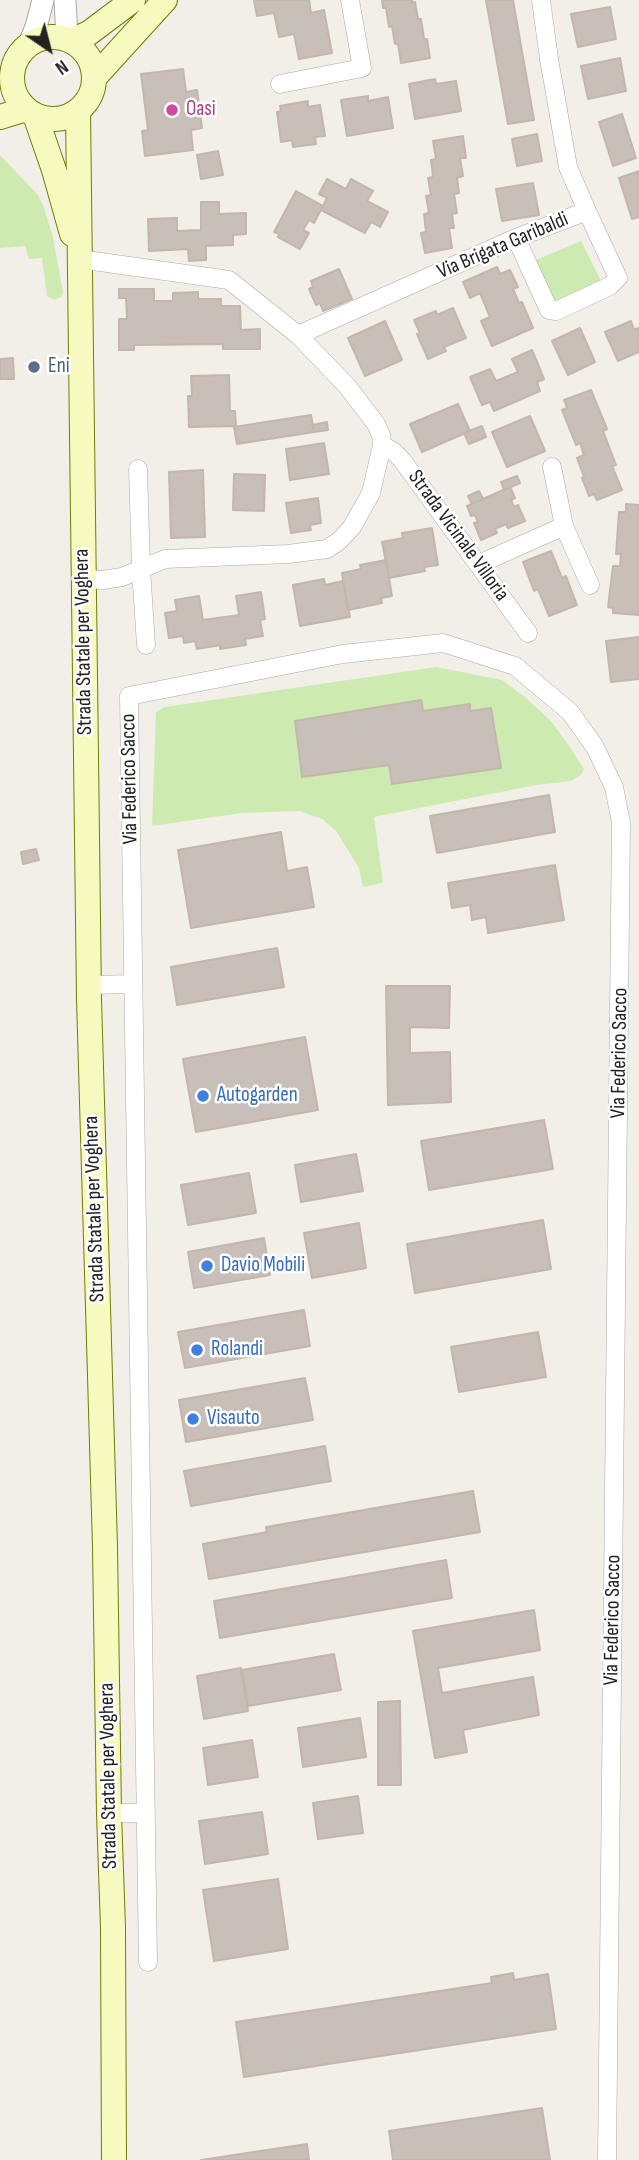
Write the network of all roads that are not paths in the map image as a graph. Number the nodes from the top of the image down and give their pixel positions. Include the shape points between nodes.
1 (43, 0) edge
2 (65, 0) edge
3 (133, 0) edge
4 (165, 0) edge
5 (350, 0) edge
6 (541, 0) edge
7 (69, 40) junction
8 (30, 44) junction
9 (6, 76) edge
10 (94, 78) junction
11 (281, 84) dead end
12 (78, 111) junction
13 (30, 112) junction
14 (0, 117) edge
15 (587, 211) junction
16 (516, 238) junction
17 (79, 259) junction
18 (298, 335) junction
19 (382, 445) junction
20 (552, 467) dead end
21 (138, 469) dead end
22 (564, 526) junction
23 (479, 564) junction
24 (141, 569) junction
25 (83, 579) junction
26 (590, 585) dead end
27 (528, 633) dead end
28 (146, 645) dead end
29 (133, 984) junction
30 (89, 985) junction
31 (109, 1813) junction
32 (145, 1813) junction
33 (148, 1962) dead end
34 (114, 2160) edge
35 (607, 2160) edge

1 - 8 street
2 - 7 street
3 - 7 main road via 89,33
4 - 10 main road
5 - 11 street via 362,68
6 - 15 street, Via Brigata Garibaldi via 568,167
7 - 8 main road via 54,36
7 - 10 main road via 88,56
8 - 9 main road
9 - 13 main road via 17,99
10 - 12 main road via 87,102
12 - 13 main road via 57,119
12 - 17 main road, Strada Statale per Voghera
13 - 14 main road
13 - 17 main road, Strada Statale per Voghera via 54,170
15 - 16 street, Via Brigata Garibaldi
15 - 16 street via 618,278 556,311 549,310
16 - 18 street, Via Brigata Garibaldi
17 - 18 street, Strada Vicinale Villoria via 229,280
17 - 25 main road, Strada Statale per Voghera
18 - 19 street, Strada Vicinale Villoria via 347,386 376,424
19 - 23 street, Strada Vicinale Villoria via 402,460
19 - 24 street, Strada Vicinale Villoria via 371,493 352,527 327,549 165,559
20 - 22 street
21 - 24 street
22 - 23 street
22 - 26 street
23 - 27 street, Strada Vicinale Villoria
24 - 25 street, Strada Vicinale Villoria via 122,577
24 - 28 street
25 - 30 main road, Strada Statale per Voghera
29 - 30 street
29 - 32 street, Via Federico Sacco
29 - 35 street, Via Federico Sacco via 129,696 342,654 443,643 515,666 570,712 595,747 614,787 622,857
30 - 31 main road, Strada Statale per Voghera
31 - 32 street
31 - 34 main road, Strada Statale per Voghera
32 - 33 street, Via Federico Sacco

